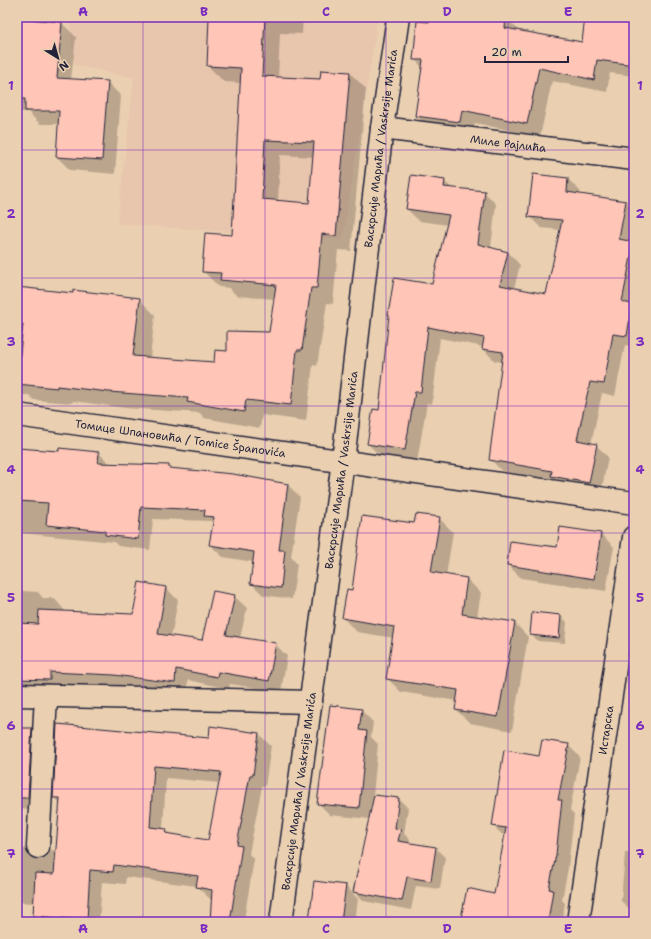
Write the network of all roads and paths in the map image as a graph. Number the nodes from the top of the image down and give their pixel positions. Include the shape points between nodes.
1 (398, 17) edge
2 (382, 128) junction
3 (634, 159) edge
4 (17, 415) edge
5 (343, 461) junction
6 (634, 503) edge
7 (634, 538) edge
8 (17, 695) edge
9 (46, 696) junction
10 (311, 702) junction
11 (38, 847) dead end
12 (281, 922) edge
13 (578, 922) edge

1 - 2 street, Васкрсије Марића / Vaskrsije Marića
2 - 3 street, Миле Рајлића
2 - 5 street, Васкрсије Марића / Vaskrsije Marića
4 - 5 street, Томице Шпановића / Tomice Španovića
5 - 6 street, Томице Шпановића / Tomice Španovića
5 - 10 street, Васкрсије Марића / Vaskrsije Marića
7 - 13 street, Истарска
8 - 9 street
9 - 10 street
9 - 11 street
10 - 12 street, Васкрсије Марића / Vaskrsije Marića

